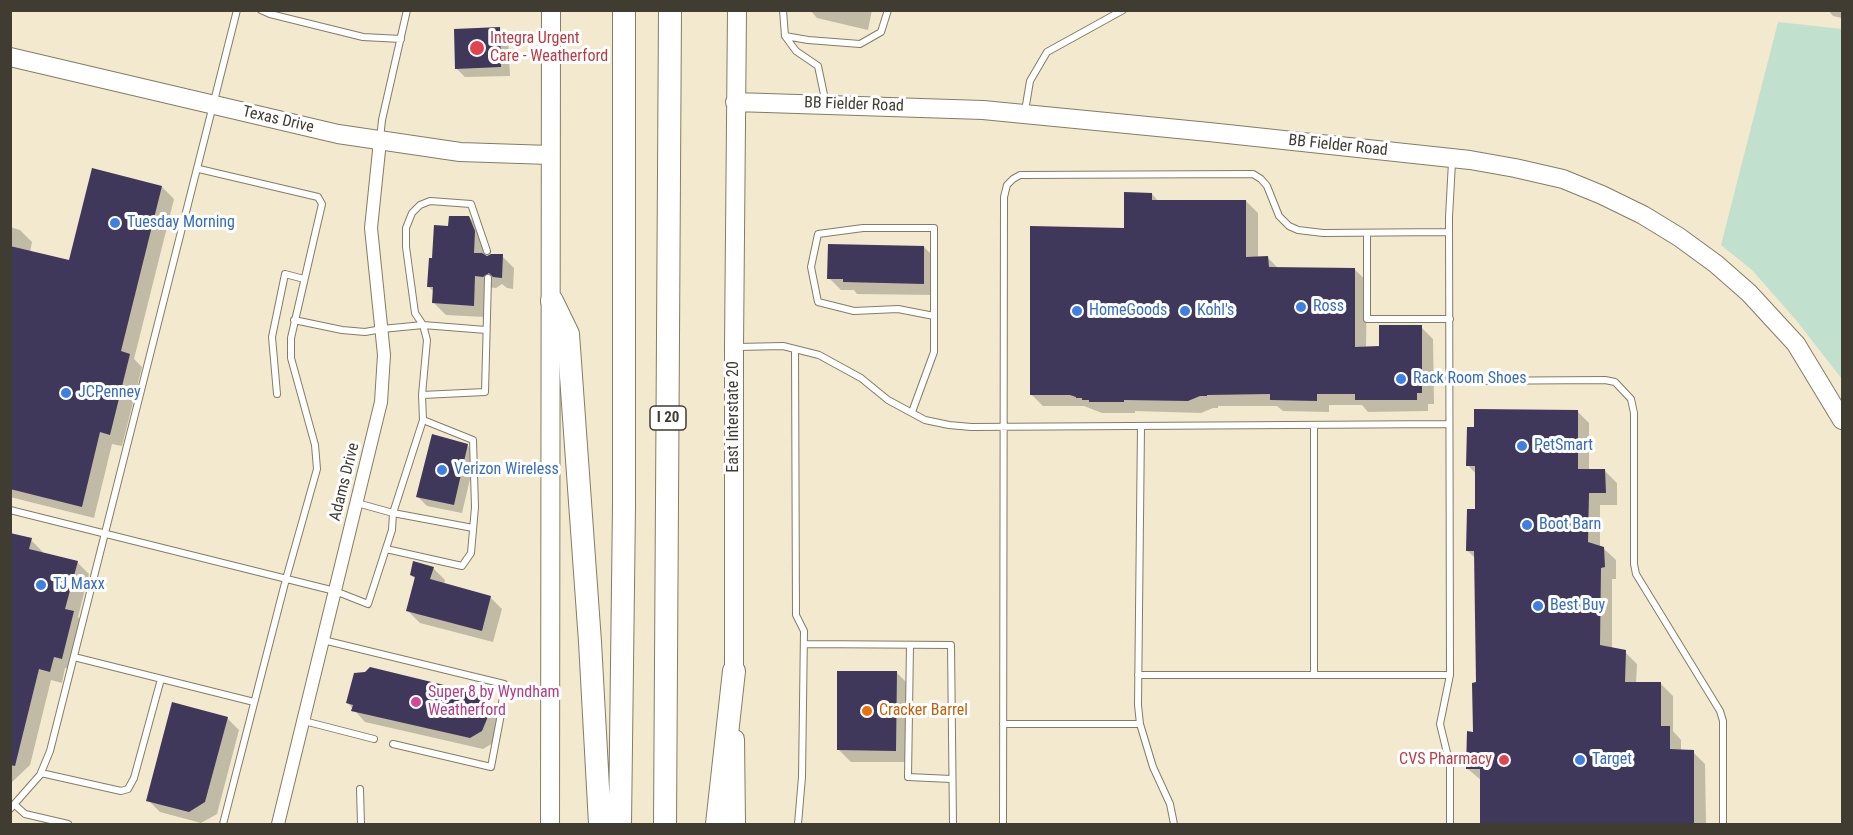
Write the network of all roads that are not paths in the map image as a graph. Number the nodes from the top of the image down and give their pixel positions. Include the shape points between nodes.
1 (237, 10) edge
2 (261, 10) edge
3 (407, 10) edge
4 (551, 10) edge
5 (624, 10) edge
6 (670, 10) edge
7 (736, 10) edge
8 (783, 10) edge
9 (888, 10) edge
10 (1123, 10) edge
11 (785, 36) junction
12 (401, 39) junction
13 (10, 57) edge
14 (735, 102) junction
15 (214, 105) junction
16 (826, 105) junction
17 (1025, 114) junction
18 (380, 141) junction
19 (550, 155) junction
20 (1452, 158) junction
21 (198, 169) junction
22 (1449, 232) junction
23 (1367, 233) junction
24 (487, 251) dead end
25 (488, 278) dead end
26 (304, 279) junction
27 (552, 301) junction
28 (934, 316) junction
29 (1450, 319) junction
30 (294, 320) junction
31 (423, 325) junction
32 (381, 329) junction
33 (486, 330) junction
34 (734, 347) junction
35 (795, 349) junction
36 (1450, 381) junction
37 (277, 394) dead end
38 (422, 395) junction
39 (912, 412) junction
40 (423, 420) junction
41 (1842, 420) edge
42 (1449, 424) junction
43 (1314, 425) junction
44 (1003, 426) junction
45 (1141, 426) junction
46 (356, 503) junction
47 (10, 510) edge
48 (393, 513) junction
49 (473, 528) junction
50 (105, 534) junction
51 (386, 549) junction
52 (286, 579) junction
53 (335, 591) junction
54 (323, 640) junction
55 (804, 644) junction
56 (910, 645) junction
57 (74, 657) junction
58 (734, 672) junction
59 (1138, 675) junction
60 (1314, 675) junction
61 (1450, 675) junction
62 (161, 679) junction
63 (255, 702) junction
64 (303, 721) junction
65 (1003, 724) junction
66 (1140, 724) junction
67 (374, 739) dead end
68 (393, 744) dead end
69 (41, 772) junction
70 (951, 779) junction
71 (360, 789) dead end
72 (13, 807) edge
73 (68, 825) edge
74 (223, 825) edge
75 (278, 825) edge
76 (361, 825) edge
77 (550, 825) edge
78 (600, 825) edge
79 (620, 825) edge
80 (665, 825) edge
81 (717, 825) edge
82 (736, 825) edge
83 (798, 825) edge
84 (953, 825) edge
85 (1003, 825) edge
86 (1174, 825) edge
87 (1450, 825) edge
88 (1723, 825) edge

1 - 15 lane
2 - 12 lane via 363,37
3 - 12 lane
4 - 19 street
5 - 79 highway
6 - 80 highway, I 20
7 - 14 street, East Interstate 20
8 - 11 lane
9 - 11 lane via 881,32 860,44
10 - 17 lane via 1047,52 1030,81
11 - 16 lane via 796,51 818,66
12 - 18 lane
13 - 15 street, Texas Drive
14 - 16 street, BB Fielder Road
14 - 34 street, East Interstate 20
15 - 18 street, Texas Drive
15 - 21 lane
16 - 17 street, BB Fielder Road
17 - 20 street, BB Fielder Road
18 - 19 street, Texas Drive via 460,152
18 - 32 street, Adams Drive via 371,228
19 - 27 street
20 - 22 lane
20 - 41 street, BB Fielder Road via 1563,179 1623,205 1679,237 1749,293 1796,344
21 - 26 lane via 318,197 321,211
21 - 50 lane
22 - 23 lane
22 - 29 lane
23 - 29 lane via 1367,319
23 - 44 lane via 1310,232 1289,226 1279,216 1267,186 1253,174 1020,175 1007,185 1004,197
24 - 31 lane via 471,204 430,201 412,213 406,228 406,247 415,313
25 - 33 lane
26 - 30 lane
26 - 37 lane via 285,274 272,337
27 - 77 street
27 - 78 highway via 568,334
28 - 28 lane via 934,228 863,228 818,234 811,267 818,302 854,311 897,309
28 - 39 lane via 934,352
29 - 36 lane
30 - 32 lane via 353,331
30 - 52 lane via 291,358 315,445 317,469
31 - 32 lane
31 - 33 lane
31 - 38 lane via 427,340
32 - 46 street, Adams Drive via 381,402
33 - 38 lane via 485,392
34 - 35 lane via 766,345
34 - 58 street, East Interstate 20
35 - 39 lane via 840,365 888,400
35 - 55 lane via 796,615 804,631
36 - 42 lane
36 - 88 lane via 1605,380 1615,382 1631,399 1635,413 1636,574 1720,711
38 - 40 lane
39 - 44 lane via 925,420 949,425
40 - 48 lane
40 - 49 lane via 473,440
42 - 43 lane
42 - 61 lane
43 - 45 lane
43 - 60 lane
44 - 45 lane
44 - 65 lane
45 - 59 lane
46 - 48 lane
46 - 53 street, Adams Drive
47 - 50 lane
48 - 49 lane
48 - 51 lane
49 - 51 lane via 471,554 462,566
50 - 52 lane
50 - 57 lane
51 - 53 lane via 368,604
52 - 53 lane
52 - 63 lane
53 - 54 street, Adams Drive
54 - 64 street, Adams Drive
54 - 68 lane via 504,684 491,767
55 - 56 lane
55 - 83 lane
56 - 70 lane via 951,645
56 - 70 lane via 908,777
57 - 62 lane
57 - 69 lane
58 - 81 highway
58 - 82 street, East Interstate 20
59 - 60 lane
59 - 66 lane
60 - 61 lane
61 - 87 lane via 1440,724 1450,765
62 - 63 lane
62 - 69 lane via 128,789 121,791
63 - 74 lane
64 - 67 lane
64 - 75 street, Adams Drive
65 - 66 lane
65 - 85 lane
66 - 86 lane
69 - 72 lane
70 - 84 lane
71 - 76 lane
72 - 73 lane

